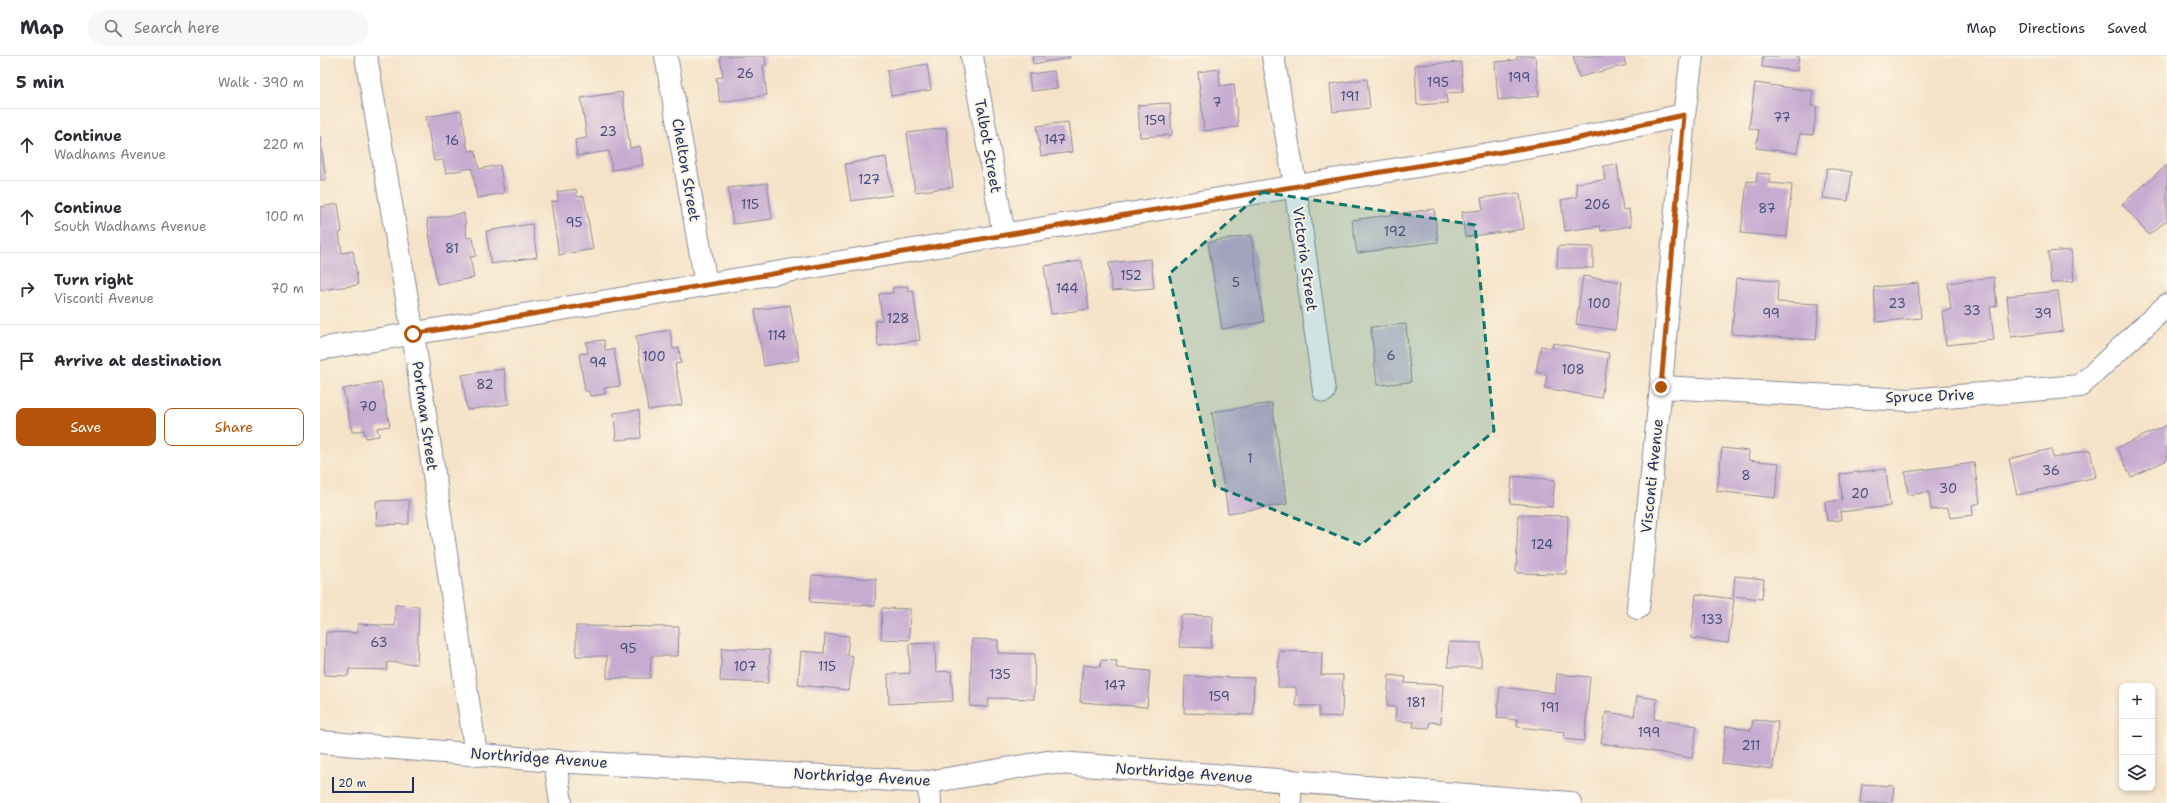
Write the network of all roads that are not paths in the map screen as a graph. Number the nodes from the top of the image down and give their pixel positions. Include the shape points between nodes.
1 (366, 56) edge
2 (666, 56) edge
3 (972, 56) edge
4 (1273, 56) edge
5 (1692, 56) edge
6 (1684, 115) junction
7 (1295, 185) junction
8 (1004, 235) junction
9 (706, 284) junction
10 (2167, 305) edge
11 (413, 334) junction
12 (320, 349) edge
13 (1661, 387) junction
14 (1324, 391) dead end
15 (1638, 608) dead end
16 (320, 742) edge
17 (476, 754) junction
18 (555, 761) junction
19 (1290, 781) junction
20 (930, 792) edge
21 (561, 803) edge
22 (1290, 803) edge
23 (1570, 803) edge

1 - 11 street, Portman Street
2 - 9 street, Chelton Street
3 - 8 street, Talbot Street
4 - 7 street, Victoria Street
5 - 6 street, Visconti Avenue
6 - 7 street via 1561,142
6 - 13 street, Visconti Avenue
7 - 8 street
7 - 14 street, Victoria Street
8 - 9 street
9 - 11 street
10 - 13 street, Spruce Drive via 2080,386 1909,400
11 - 12 street
11 - 17 street, Portman Street
13 - 15 street, Visconti Avenue
16 - 17 street, Northridge Avenue
17 - 18 street, Northridge Avenue
18 - 20 street, Northridge Avenue
18 - 21 street
19 - 20 street, Northridge Avenue via 1047,762
19 - 22 street
19 - 23 street, Northridge Avenue

